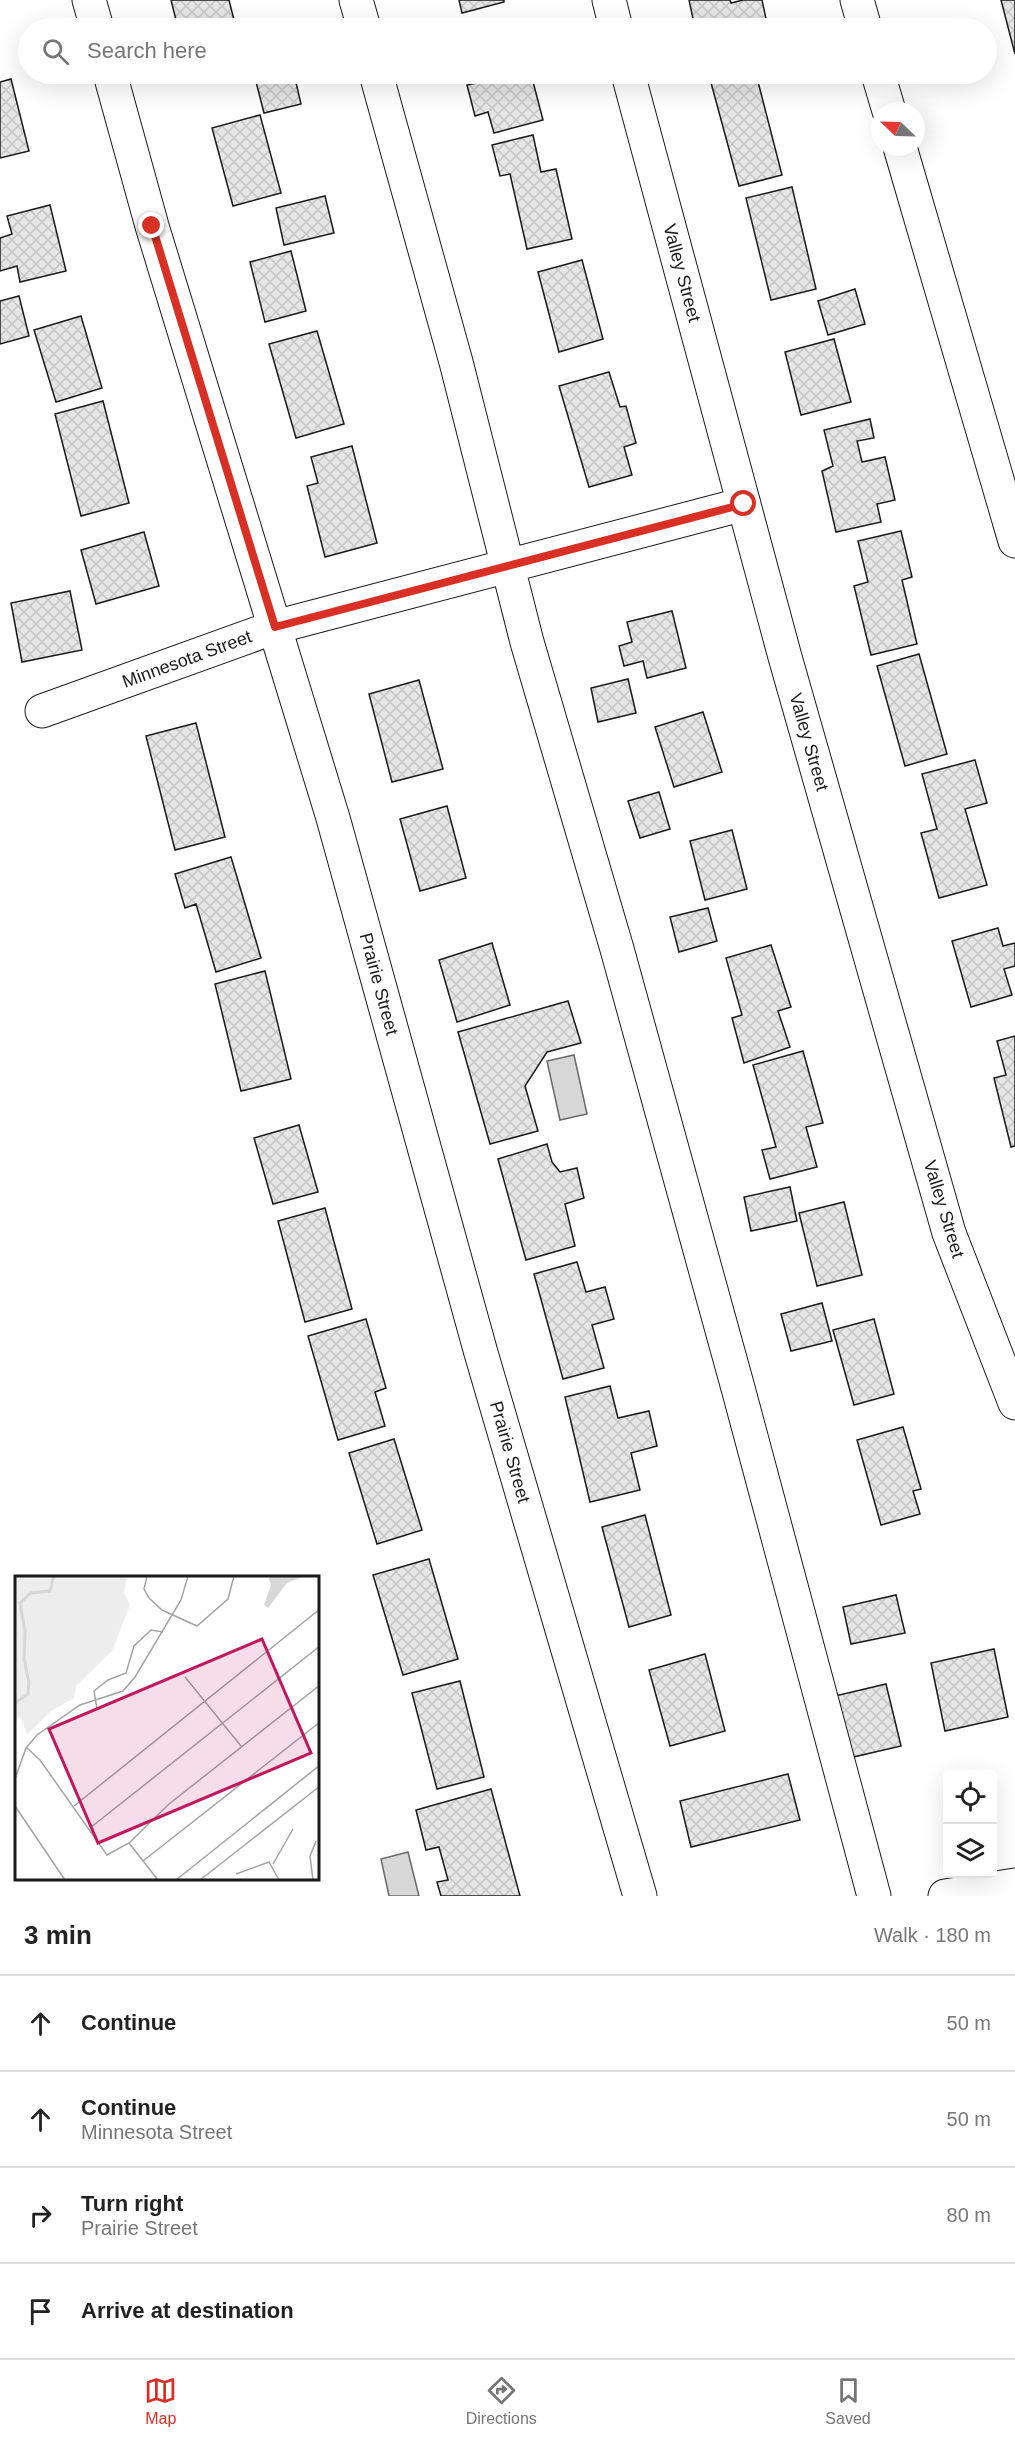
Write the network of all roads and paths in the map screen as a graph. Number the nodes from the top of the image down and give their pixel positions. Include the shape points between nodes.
1 (89, 0) edge
2 (356, 0) edge
3 (609, 0) edge
4 (857, 0) edge
5 (94, 18) edge
6 (361, 18) edge
7 (614, 18) edge
8 (862, 18) edge
9 (113, 84) edge
10 (379, 84) edge
11 (631, 84) edge
12 (881, 84) edge
13 (886, 102) edge
14 (903, 156) edge
15 (744, 504) junction
16 (1015, 541) edge
17 (508, 566) junction
18 (275, 627) junction
19 (42, 711) dead end
20 (1015, 1403) edge
21 (1015, 1885) edge
22 (640, 1896) edge
23 (874, 1896) edge
24 (945, 1896) edge

1 - 5 street
2 - 6 street
3 - 7 street
4 - 8 street
9 - 18 street, Prairie Street via 155,238
10 - 17 street
11 - 15 street, Valley Street
12 - 13 street
14 - 16 street
15 - 17 street, Minnesota Street
15 - 20 street, Valley Street via 950,1233
17 - 18 street, Minnesota Street
17 - 23 street via 735,1376
18 - 19 street, Minnesota Street
18 - 22 street, Prairie Street
21 - 24 street

